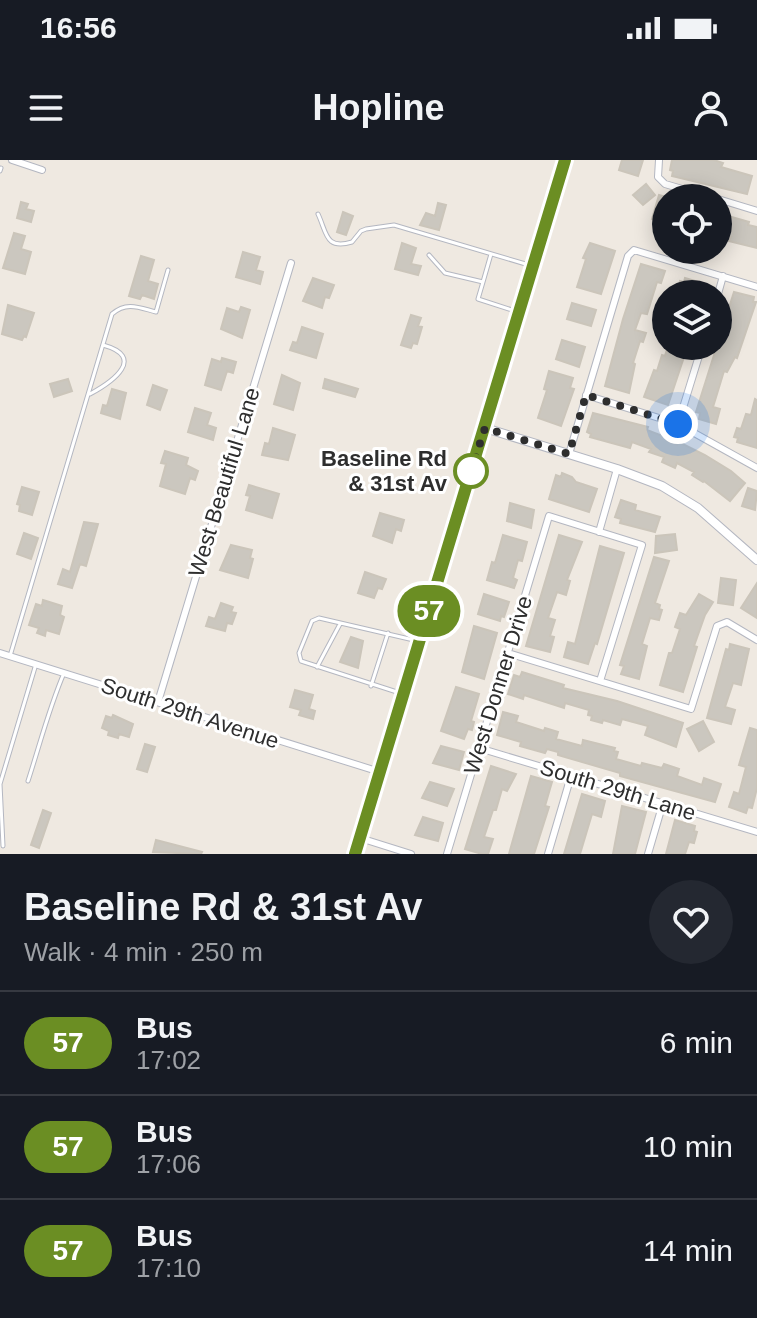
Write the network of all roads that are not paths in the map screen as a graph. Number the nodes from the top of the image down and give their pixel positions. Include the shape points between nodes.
1 (12, 160) edge
2 (565, 160) edge
3 (659, 160) edge
4 (42, 170) dead end
5 (665, 184) edge
6 (732, 203) edge
7 (757, 209) edge
8 (318, 214) dead end
9 (491, 254) junction
10 (429, 255) dead end
11 (291, 263) dead end
12 (533, 267) junction
13 (168, 270) dead end
14 (723, 276) junction
15 (722, 280) edge
16 (483, 282) junction
17 (757, 287) edge
18 (519, 312) junction
19 (103, 345) junction
20 (698, 360) edge
21 (87, 395) junction
22 (586, 395) junction
23 (678, 424) junction
24 (485, 428) junction
25 (569, 454) junction
26 (757, 468) edge
27 (617, 469) junction
28 (599, 532) junction
29 (757, 560) edge
30 (341, 623) junction
31 (388, 633) junction
32 (757, 640) edge
33 (419, 641) junction
34 (0, 653) edge
35 (508, 653) junction
36 (10, 656) junction
37 (36, 664) junction
38 (317, 667) junction
39 (64, 673) junction
40 (600, 681) junction
41 (371, 686) junction
42 (404, 694) junction
43 (158, 702) junction
44 (479, 748) junction
45 (380, 772) junction
46 (571, 776) junction
47 (28, 781) dead end
48 (663, 803) junction
49 (757, 832) edge
50 (360, 838) junction
51 (3, 846) dead end
52 (355, 854) edge
53 (411, 854) edge
54 (447, 854) edge
55 (548, 854) edge
56 (648, 854) edge

1 - 4 street
2 - 12 main road
3 - 5 street via 658,177
6 - 7 street
8 - 9 lane via 324,233 339,244 352,242 366,229 394,225
9 - 12 lane
9 - 16 lane
10 - 16 lane via 445,273
11 - 43 street, West Beautiful Lane
12 - 18 main road
13 - 19 lane via 156,312 131,305 118,309
14 - 15 street
14 - 17 street
14 - 22 street via 634,250
16 - 18 lane via 478,299
18 - 24 main road
19 - 21 lane
19 - 21 lane via 118,349 126,360
20 - 23 street
21 - 36 lane
22 - 23 street
22 - 25 street
23 - 26 street
24 - 25 street
24 - 33 main road
25 - 27 street
27 - 28 street
27 - 29 street via 682,497
28 - 35 street, West Donner Drive via 549,516
28 - 40 street via 642,545
30 - 31 lane
30 - 38 lane
30 - 38 lane via 312,621 299,653 301,661
31 - 33 lane
31 - 41 lane
32 - 40 street via 727,622 717,626 691,709
33 - 42 main road
34 - 36 street, South 29th Avenue
35 - 40 street
35 - 44 street, West Donner Drive
36 - 37 street, South 29th Avenue
37 - 39 street, South 29th Avenue
37 - 51 lane via 0,784
38 - 41 lane
39 - 43 street, South 29th Avenue
39 - 47 lane
41 - 42 lane
42 - 45 main road
43 - 45 street, South 29th Avenue
44 - 46 street, South 29th Lane
44 - 54 street, West Donner Drive
45 - 50 main road
46 - 48 street, South 29th Lane
46 - 55 street
48 - 49 street, South 29th Lane
48 - 56 street
50 - 52 main road
50 - 53 street

